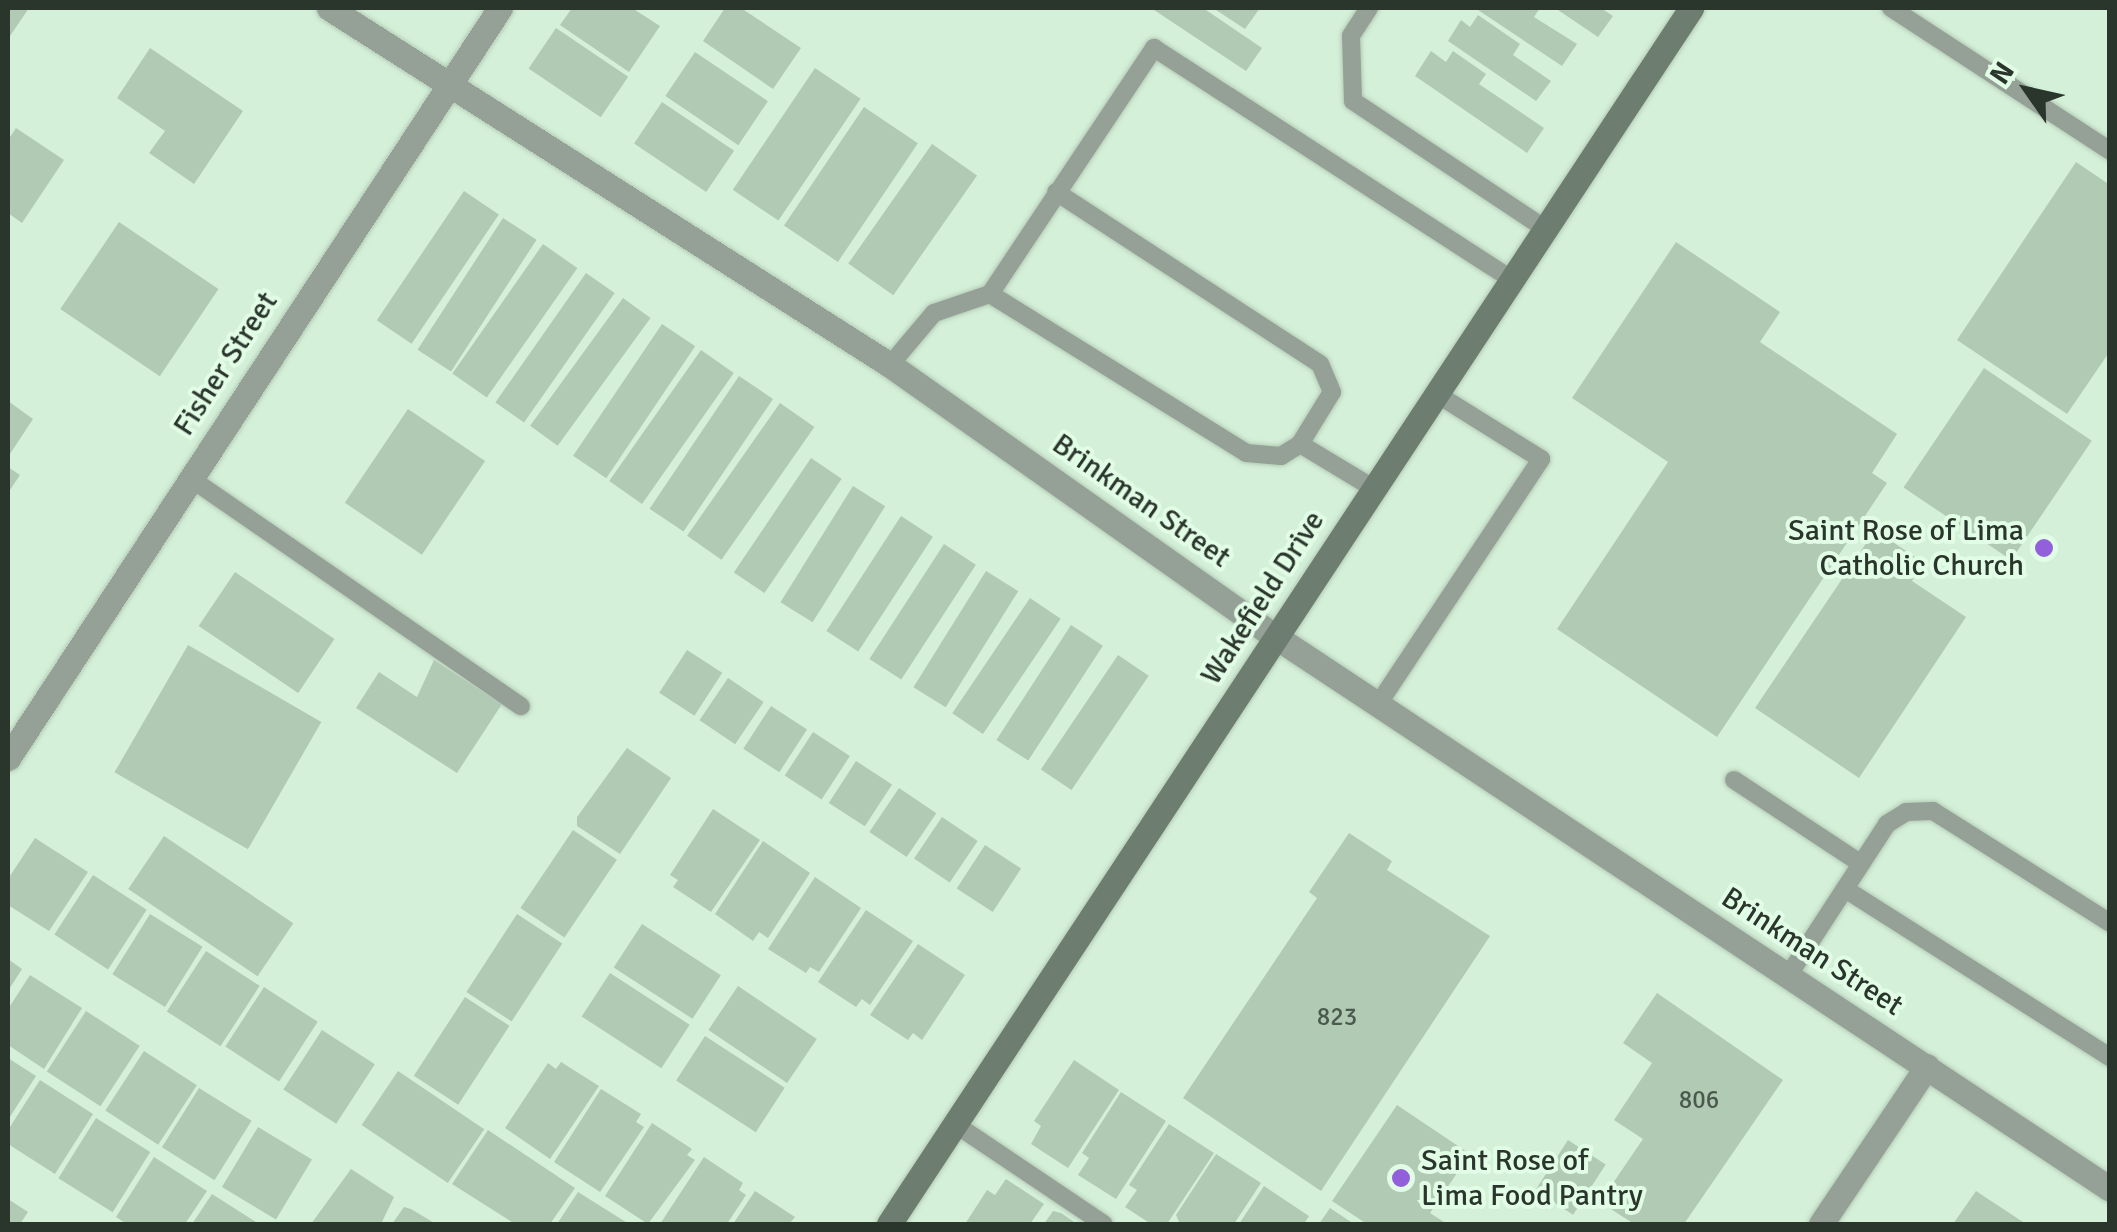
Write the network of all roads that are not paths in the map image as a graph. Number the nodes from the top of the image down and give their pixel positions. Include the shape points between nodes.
1 (329, 8) edge
2 (500, 8) edge
3 (1369, 8) edge
4 (1691, 8) edge
5 (1891, 8) edge
6 (448, 86) junction
7 (2110, 151) edge
8 (1056, 192) junction
9 (1543, 227) junction
10 (1509, 278) junction
11 (990, 294) junction
12 (890, 365) junction
13 (1435, 393) junction
14 (1300, 444) junction
15 (190, 478) junction
16 (1374, 488) junction
17 (1276, 638) junction
18 (1379, 703) junction
19 (522, 706) dead end
20 (8, 758) edge
21 (1734, 780) dead end
22 (1860, 863) junction
23 (1845, 889) junction
24 (2110, 923) edge
25 (1788, 976) junction
26 (2110, 1057) edge
27 (1927, 1066) junction
28 (955, 1124) junction
29 (2110, 1189) edge
30 (889, 1224) edge
31 (1104, 1224) edge
32 (1821, 1224) edge

1 - 6 street, Brinkman Street
2 - 6 street, Fisher Street
3 - 9 lane via 1351,36 1352,101
4 - 9 street, Wakefield Drive
5 - 7 lane
6 - 12 street, Brinkman Street
6 - 15 street, Fisher Street
8 - 10 lane via 1154,48
8 - 11 lane
8 - 14 lane via 1320,364 1332,392
9 - 10 street, Wakefield Drive
10 - 13 street, Wakefield Drive
11 - 12 lane via 934,313
11 - 14 lane via 1246,453 1281,456
12 - 17 street, Brinkman Street
13 - 16 street, Wakefield Drive
13 - 18 lane via 1541,459
14 - 16 lane
15 - 19 lane
15 - 20 street, Fisher Street
16 - 17 street, Wakefield Drive
17 - 18 street, Brinkman Street
17 - 28 street, Wakefield Drive
18 - 25 street, Brinkman Street
21 - 22 lane
22 - 23 lane
22 - 24 lane via 1897,815 1934,811
23 - 25 lane
23 - 26 lane
25 - 27 street, Brinkman Street
27 - 29 street, Brinkman Street
27 - 32 street
28 - 30 street, Wakefield Drive
28 - 31 lane

